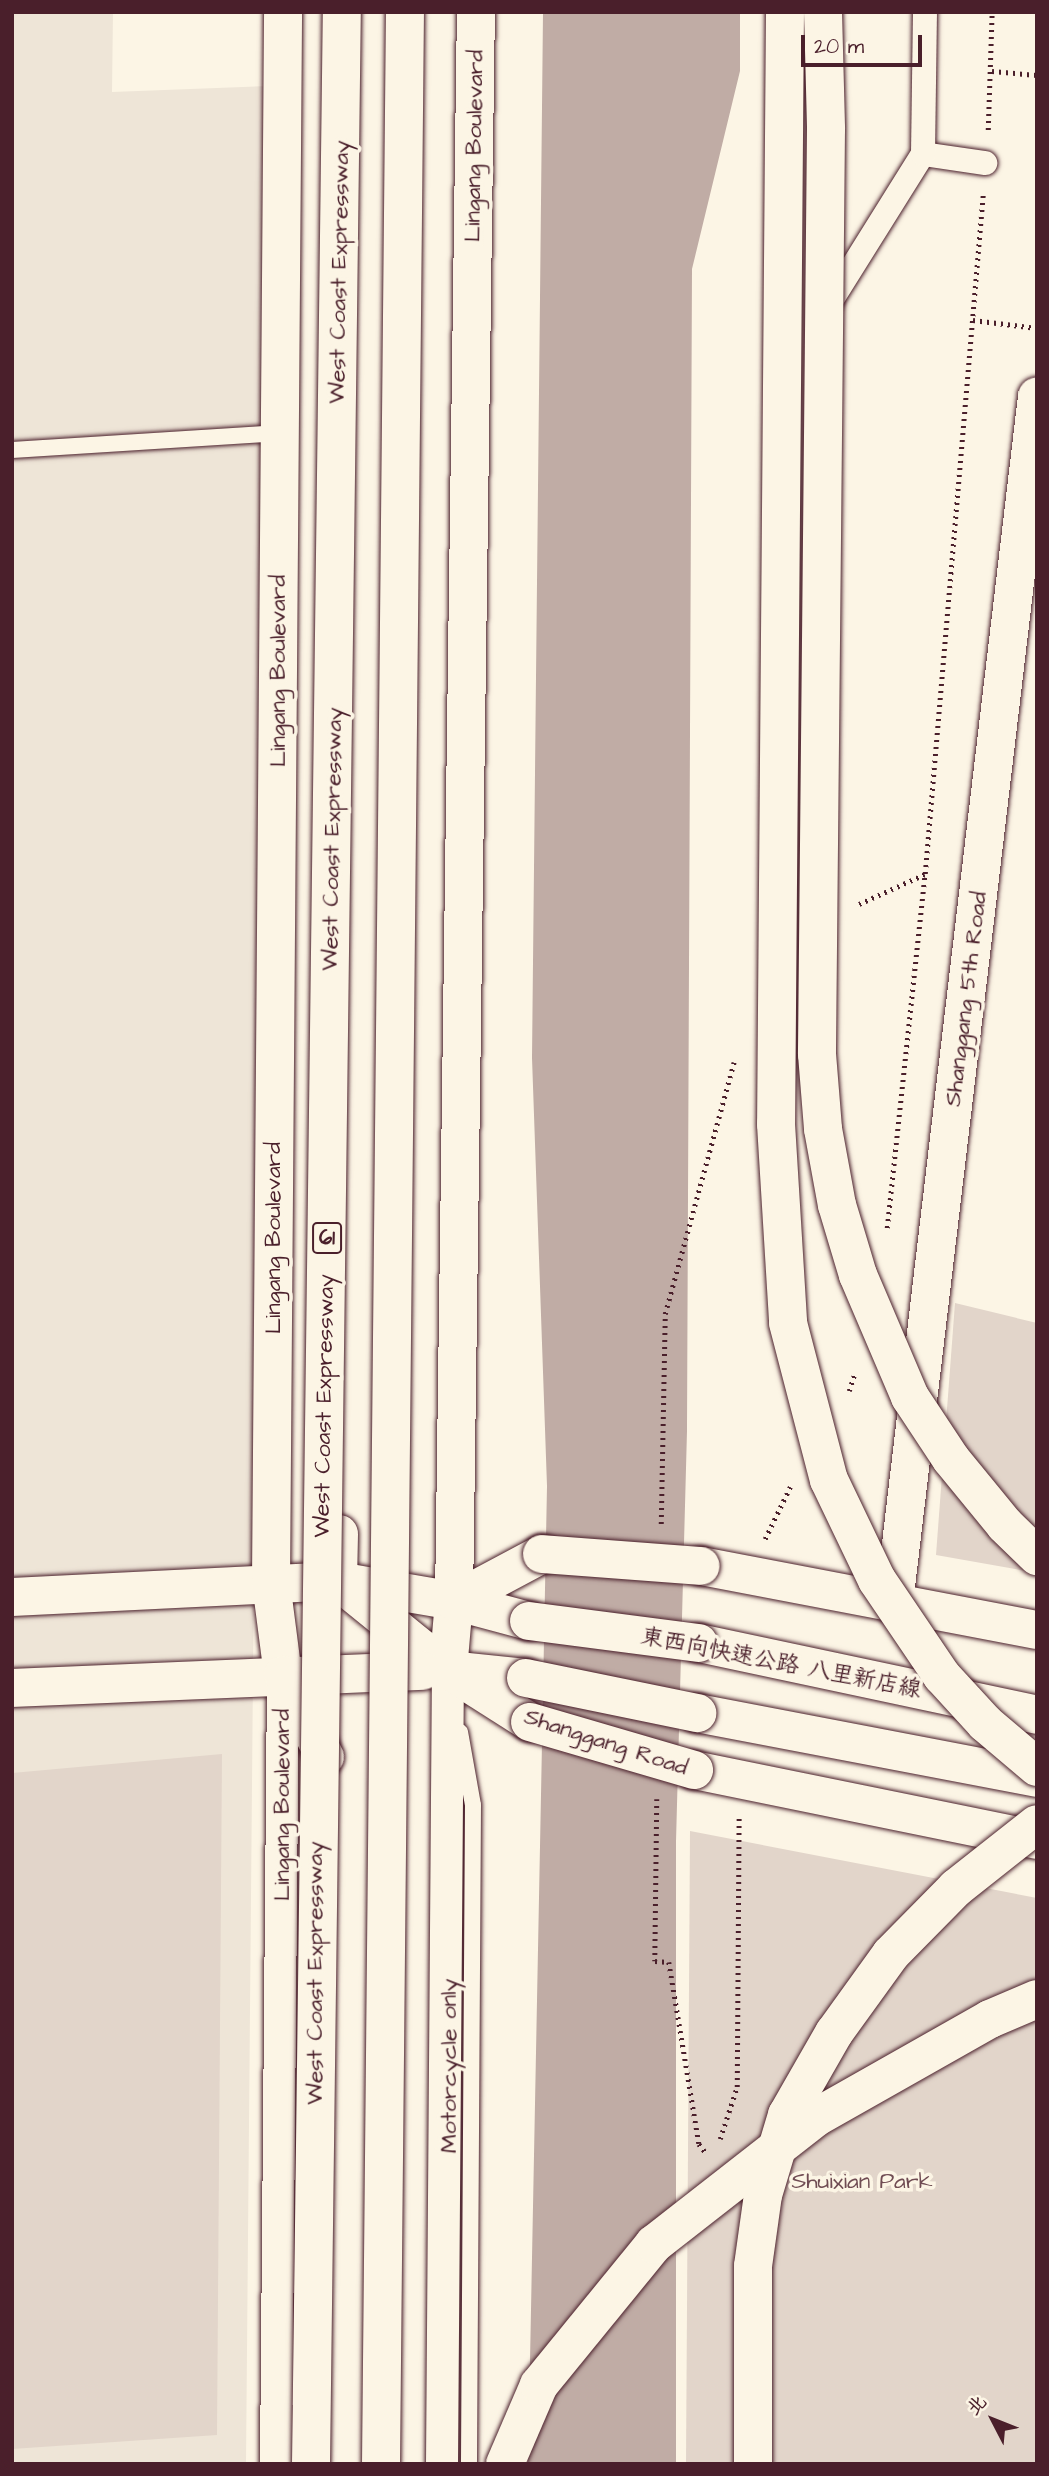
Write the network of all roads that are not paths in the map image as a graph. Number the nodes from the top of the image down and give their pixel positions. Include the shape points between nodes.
1 (284, 12) edge
2 (342, 12) edge
3 (361, 12) edge
4 (386, 12) edge
5 (405, 12) edge
6 (476, 12) edge
7 (785, 12) edge
8 (823, 12) edge
9 (925, 12) edge
10 (923, 154) junction
11 (985, 163) road end
12 (1037, 396) edge
13 (280, 433) junction
14 (12, 450) edge
15 (805, 929) dead end
16 (1037, 1556) edge
17 (338, 1581) junction
18 (271, 1582) junction
19 (12, 1598) edge
20 (454, 1601) junction
21 (894, 1603) junction
22 (1037, 1630) edge
23 (448, 1670) junction
24 (283, 1675) junction
25 (12, 1688) edge
26 (1034, 1714) edge
27 (1032, 1774) edge
28 (1037, 1824) edge
29 (1037, 1840) edge
30 (1037, 1999) edge
31 (276, 2464) edge
32 (311, 2464) edge
33 (328, 2464) edge
34 (363, 2464) edge
35 (381, 2464) edge
36 (442, 2464) edge
37 (470, 2464) edge
38 (505, 2464) edge
39 (753, 2464) edge

1 - 13 main road, Lingang Boulevard
2 - 32 main road, West Coast Expressway / 61, bridge
3 - 17 main road
4 - 34 main road
5 - 35 main road, bridge
6 - 20 main road, Lingang Boulevard
7 - 27 main road, bridge via 776,1124 788,1323 829,1480 877,1580 942,1676
8 - 16 main road, bridge via 826,129 817,1054 822,1129 837,1205 858,1275 910,1397 959,1469 1004,1525
9 - 10 street
10 - 11 street
10 - 15 street via 810,336
12 - 21 main road, Shanggang 5th Road
13 - 14 lane
13 - 18 main road, Lingang Boulevard
17 - 18 main road
17 - 20 main road
17 - 23 main road, Shanggang Road
18 - 19 main road
18 - 24 main road, Lingang Boulevard
20 - 21 main road, bridge via 542,1554 701,1566
20 - 23 main road, Lingang Boulevard
20 - 26 main road, 東西向快速公路 八里新店線, bridge via 530,1621 699,1643
21 - 22 main road
23 - 24 main road
23 - 27 main road, bridge via 526,1678
23 - 29 main road, Shanggang Road, bridge via 530,1722 708,1773
23 - 36 street, Lingang Boulevard
23 - 37 lane, Motorcycle only via 473,1805
24 - 25 main road
24 - 31 street, Lingang Boulevard
24 - 33 main road via 335,1778
28 - 39 main road, bridge via 956,1888 891,1954 834,2034 787,2115 763,2195 753,2266
30 - 38 main road, bridge via 990,2019 815,2118 654,2244 539,2385

